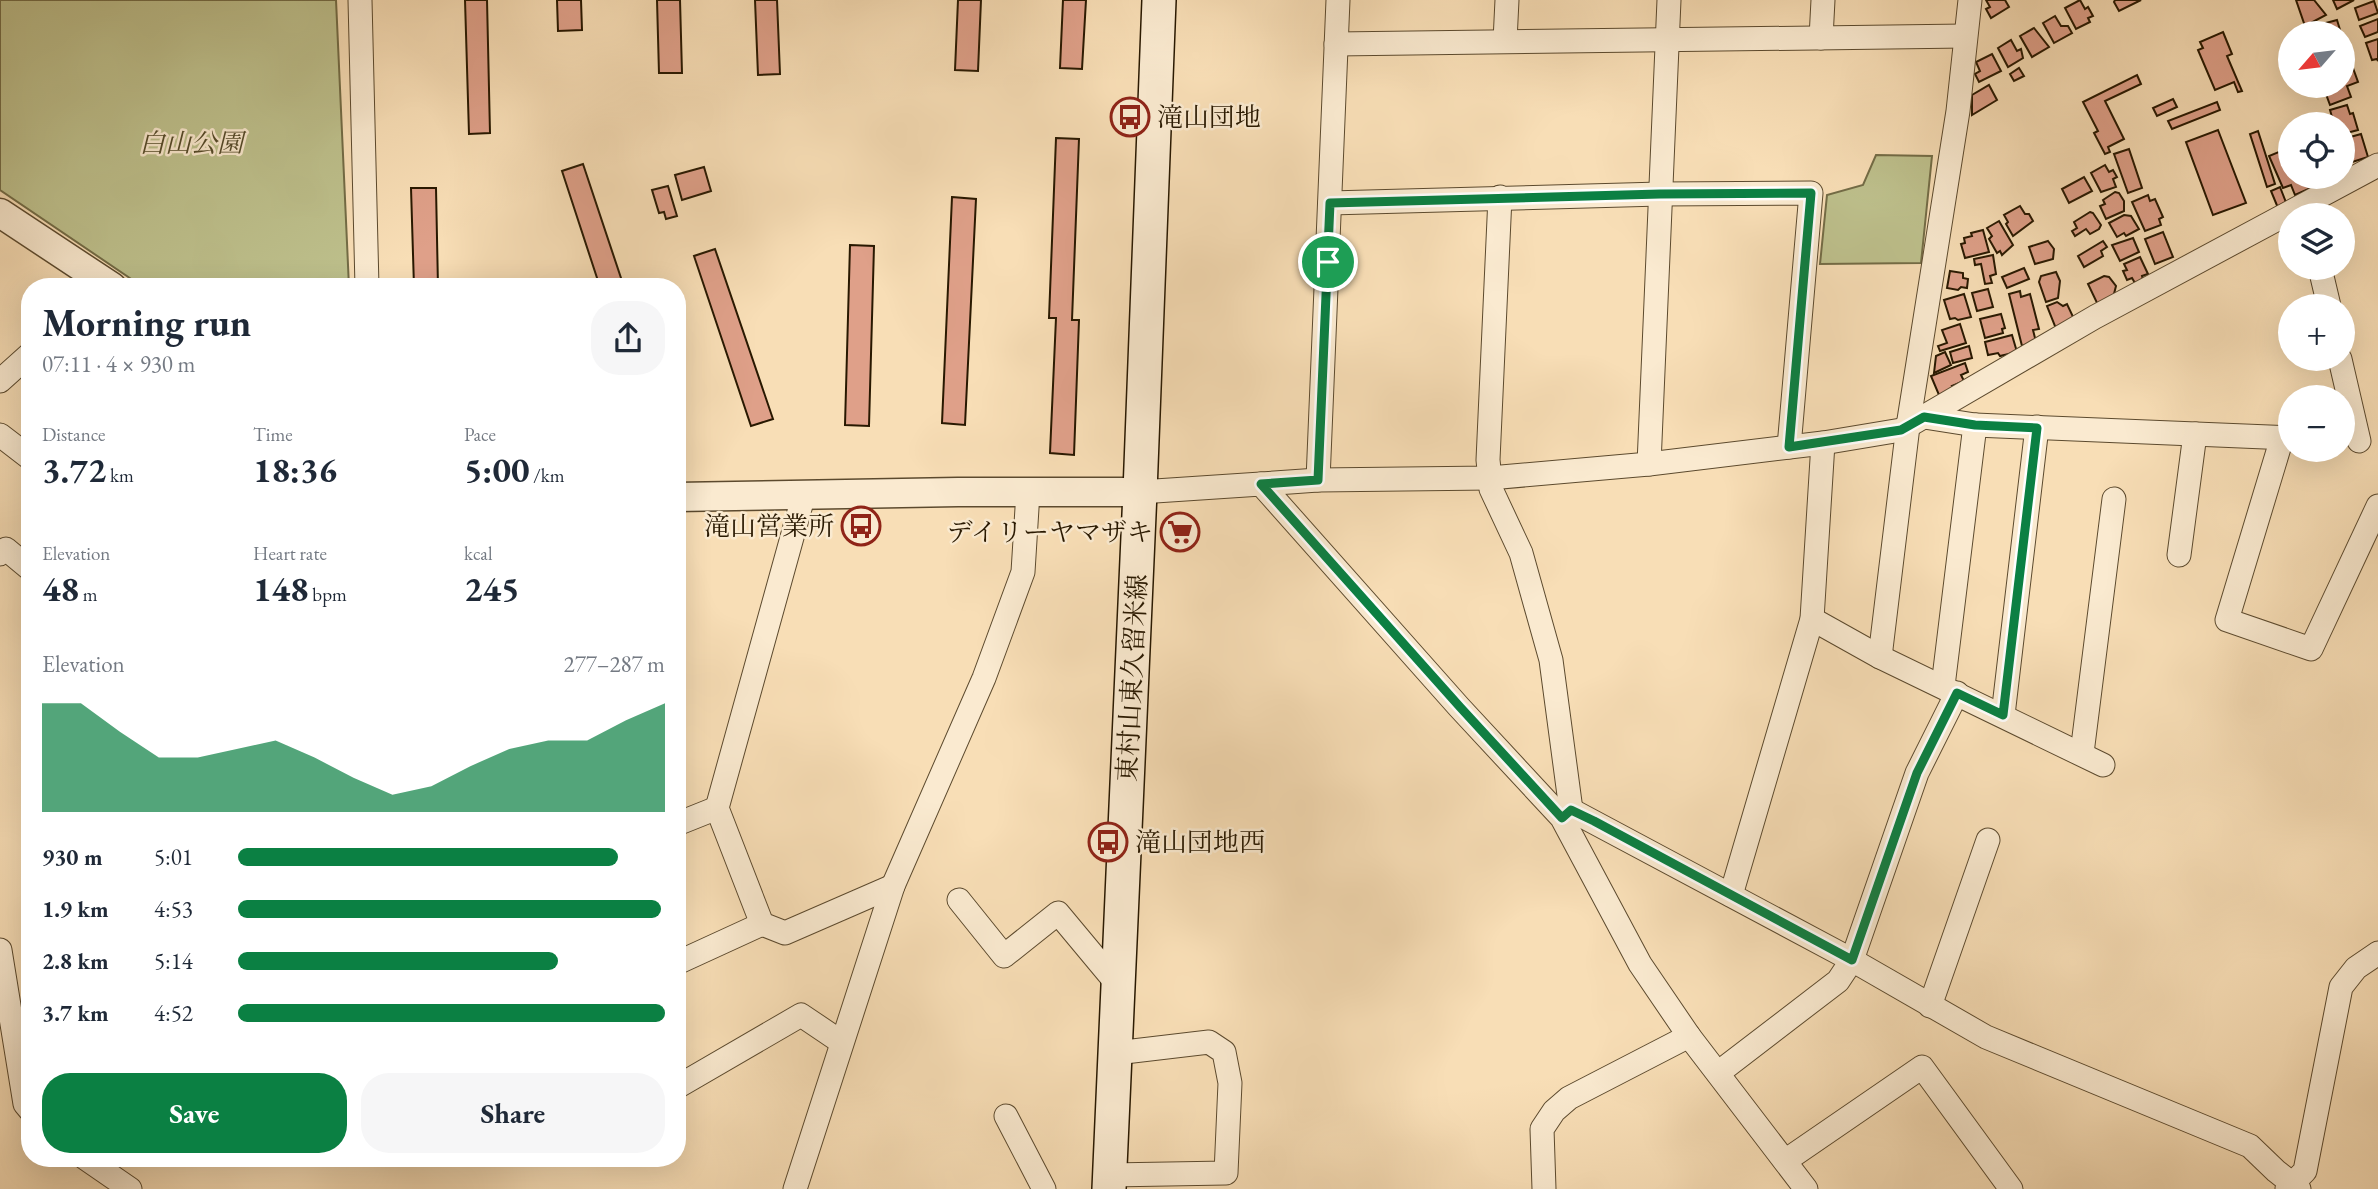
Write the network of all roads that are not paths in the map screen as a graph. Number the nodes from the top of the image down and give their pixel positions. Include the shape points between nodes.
1 (360, 0) edge
2 (1159, 0) edge
3 (1338, 0) edge
4 (1507, 0) edge
5 (1669, 0) edge
6 (1823, 0) edge
7 (1970, 0) edge
8 (1965, 36) junction
9 (1667, 38) junction
10 (1821, 38) junction
11 (1505, 41) junction
12 (1336, 44) junction
13 (2378, 165) edge
14 (1660, 194) junction
15 (1500, 197) junction
16 (1330, 203) junction
17 (2317, 203) edge
18 (0, 213) edge
19 (2278, 224) edge
20 (96, 278) edge
21 (367, 278) edge
22 (21, 362) edge
23 (2343, 371) edge
24 (0, 380) edge
25 (1916, 422) junction
26 (1975, 425) junction
27 (2037, 428) junction
28 (2195, 434) junction
29 (0, 435) edge
30 (2278, 438) edge
31 (2360, 441) edge
32 (1823, 443) junction
33 (1789, 447) junction
34 (21, 451) edge
35 (2278, 462) edge
36 (1649, 464) junction
37 (1490, 478) junction
38 (1318, 480) junction
39 (1261, 484) junction
40 (1028, 492) junction
41 (1140, 492) junction
42 (804, 494) junction
43 (686, 497) edge
44 (2114, 499) dead end
45 (2378, 506) edge
46 (0, 554) edge
47 (2179, 555) dead end
48 (21, 562) edge
49 (1812, 619) junction
50 (1880, 657) junction
51 (1950, 690) junction
52 (2003, 715) junction
53 (2082, 753) junction
54 (2103, 765) dead end
55 (717, 807) junction
56 (1567, 814) junction
57 (686, 820) edge
58 (1988, 840) dead end
59 (893, 886) junction
60 (1731, 895) junction
61 (959, 901) dead end
62 (762, 924) junction
63 (0, 950) edge
64 (2378, 953) edge
65 (686, 959) edge
66 (1852, 960) junction
67 (1118, 985) junction
68 (1930, 1006) junction
69 (1689, 1036) junction
70 (841, 1042) junction
71 (1116, 1053) junction
72 (1718, 1073) junction
73 (21, 1079) edge
74 (686, 1082) edge
75 (1006, 1116) dead end
76 (1785, 1161) junction
77 (98, 1167) edge
78 (1109, 1182) edge
79 (2294, 1187) edge
80 (130, 1189) edge
81 (794, 1189) edge
82 (1044, 1189) edge
83 (1544, 1189) edge
84 (1806, 1189) edge
85 (2011, 1189) edge

1 - 21 street
2 - 41 main road, 東村山東久留米線
3 - 12 street
4 - 11 street
5 - 9 street
6 - 10 street
7 - 8 street
8 - 10 street
8 - 25 street
9 - 10 street
9 - 11 street
9 - 14 street
11 - 12 street
12 - 16 street
13 - 17 street
14 - 15 street
14 - 33 street via 1811,193
14 - 36 street
15 - 16 street
15 - 37 street
16 - 38 street
18 - 20 street
19 - 25 street via 2095,317
22 - 24 street
23 - 31 street
25 - 26 street
25 - 32 street via 1901,430
25 - 50 street
26 - 27 street
26 - 51 street
27 - 28 street
27 - 52 street
28 - 30 street
28 - 47 street
29 - 34 street
32 - 33 street
32 - 49 street
33 - 36 street
35 - 45 street via 2227,620 2311,649
36 - 37 street
37 - 38 street
37 - 56 street via 1521,553 1551,660
38 - 39 street
39 - 41 street
39 - 56 street via 1460,707
40 - 41 street
40 - 42 street
40 - 59 street via 1024,572 984,678
41 - 67 main road, 東村山東久留米線
42 - 43 street
42 - 55 street
44 - 53 street
46 - 48 street via 6,549
49 - 50 street
49 - 60 street
50 - 51 street
51 - 52 street
51 - 66 street
52 - 53 street
53 - 54 street
55 - 57 street
55 - 62 street
56 - 60 street
56 - 69 street via 1640,964
58 - 68 street
59 - 62 street via 785,933
59 - 70 street
60 - 66 street
61 - 67 street via 1004,956 1058,913
62 - 65 street
63 - 73 street
64 - 79 street via 2356,968 2341,987 2305,1171
66 - 68 street
66 - 72 street via 1838,981
67 - 71 main road, 東村山東久留米線
68 - 79 street via 1986,1037 2250,1146
69 - 72 street
69 - 83 street via 1569,1098 1554,1111 1542,1129
70 - 74 street via 801,1015
70 - 81 street
71 - 78 main road, 東村山東久留米線
71 - 78 street via 1209,1042 1224,1052 1230,1083 1226,1173
72 - 76 street
75 - 82 street
76 - 84 street
76 - 85 street via 1922,1067
77 - 80 street

